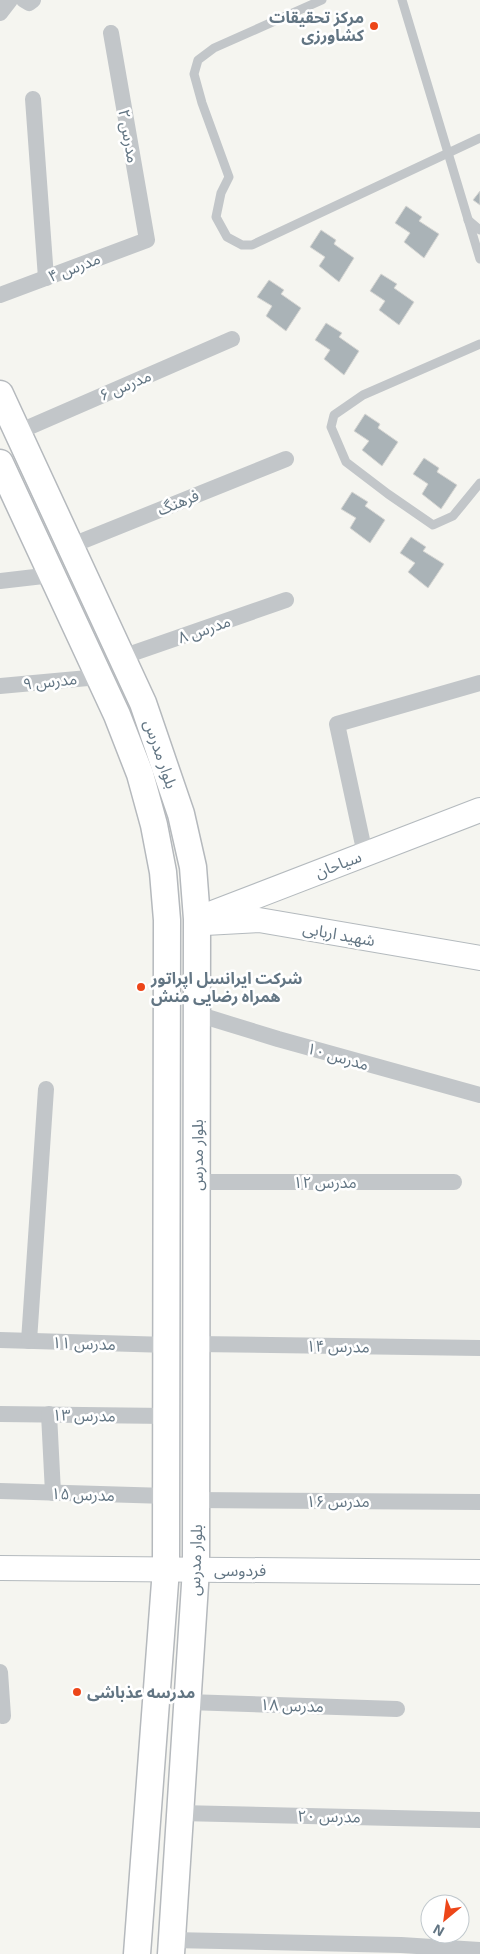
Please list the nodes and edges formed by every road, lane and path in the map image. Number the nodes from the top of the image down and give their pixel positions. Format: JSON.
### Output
{"nodes":[{"id":1,"x":10,"y":0,"type":"edge"},
{"id":2,"x":24,"y":0,"type":"edge"},
{"id":3,"x":33,"y":0,"type":"edge"},
{"id":4,"x":322,"y":0,"type":"edge"},
{"id":5,"x":402,"y":0,"type":"edge"},
{"id":6,"x":0,"y":13,"type":"edge"},
{"id":7,"x":112,"y":33,"type":"dead end"},
{"id":8,"x":33,"y":99,"type":"dead end"},
{"id":9,"x":480,"y":138,"type":"edge"},
{"id":10,"x":448,"y":154,"type":"junction"},
{"id":11,"x":468,"y":220,"type":"junction"},
{"id":12,"x":480,"y":230,"type":"edge"},
{"id":13,"x":148,"y":240,"type":"joint"},
{"id":14,"x":480,"y":259,"type":"edge"},
{"id":15,"x":46,"y":278,"type":"junction"},
{"id":16,"x":0,"y":296,"type":"edge"},
{"id":17,"x":232,"y":339,"type":"dead end"},
{"id":18,"x":480,"y":344,"type":"edge"},
{"id":19,"x":0,"y":394,"type":"edge"},
{"id":20,"x":18,"y":432,"type":"junction"},
{"id":21,"x":286,"y":459,"type":"dead end"},
{"id":22,"x":2,"y":471,"type":"edge"},
{"id":23,"x":480,"y":483,"type":"edge"},
{"id":24,"x":70,"y":546,"type":"junction"},
{"id":25,"x":52,"y":574,"type":"junction"},
{"id":26,"x":0,"y":581,"type":"edge"},
{"id":27,"x":286,"y":600,"type":"dead end"},
{"id":28,"x":122,"y":657,"type":"junction"},
{"id":29,"x":99,"y":676,"type":"junction"},
{"id":30,"x":480,"y":683,"type":"edge"},
{"id":31,"x":0,"y":686,"type":"edge"},
{"id":32,"x":480,"y":810,"type":"edge"},
{"id":33,"x":365,"y":854,"type":"junction"},
{"id":34,"x":242,"y":912,"type":"junction"},
{"id":35,"x":197,"y":921,"type":"junction"},
{"id":36,"x":480,"y":958,"type":"edge"},
{"id":37,"x":197,"y":1014,"type":"junction"},
{"id":38,"x":46,"y":1089,"type":"dead end"},
{"id":39,"x":480,"y":1095,"type":"edge"},
{"id":40,"x":197,"y":1182,"type":"junction"},
{"id":41,"x":454,"y":1182,"type":"dead end"},
{"id":42,"x":0,"y":1340,"type":"edge"},
{"id":43,"x":29,"y":1341,"type":"junction"},
{"id":44,"x":196,"y":1344,"type":"junction"},
{"id":45,"x":168,"y":1345,"type":"junction"},
{"id":46,"x":480,"y":1348,"type":"edge"},
{"id":47,"x":0,"y":1414,"type":"edge"},
{"id":48,"x":49,"y":1414,"type":"junction"},
{"id":49,"x":167,"y":1416,"type":"junction"},
{"id":50,"x":0,"y":1492,"type":"edge"},
{"id":51,"x":52,"y":1493,"type":"junction"},
{"id":52,"x":167,"y":1496,"type":"junction"},
{"id":53,"x":196,"y":1500,"type":"junction"},
{"id":54,"x":480,"y":1502,"type":"edge"},
{"id":55,"x":0,"y":1568,"type":"edge"},
{"id":56,"x":166,"y":1569,"type":"junction"},
{"id":57,"x":196,"y":1569,"type":"junction"},
{"id":58,"x":480,"y":1572,"type":"edge"},
{"id":59,"x":0,"y":1672,"type":"edge"},
{"id":60,"x":187,"y":1702,"type":"junction"},
{"id":61,"x":396,"y":1708,"type":"dead end"},
{"id":62,"x":3,"y":1716,"type":"dead end"},
{"id":63,"x":179,"y":1813,"type":"junction"},
{"id":64,"x":480,"y":1820,"type":"edge"},
{"id":65,"x":171,"y":1947,"type":"edge"},
{"id":66,"x":383,"y":1949,"type":"edge"},
{"id":67,"x":480,"y":1950,"type":"edge"},
{"id":68,"x":134,"y":1954,"type":"edge"}],
"edges":[{"from":1,"to":6,"type":"street"},
{"from":2,"to":3,"type":"street"},
{"from":4,"to":10,"type":"lane"},
{"from":5,"to":10,"type":"lane"},
{"from":7,"to":13,"type":"street","name":"مدرس ۲"},
{"from":8,"to":15,"type":"street"},
{"from":9,"to":10,"type":"lane"},
{"from":10,"to":11,"type":"lane"},
{"from":11,"to":12,"type":"lane"},
{"from":11,"to":14,"type":"lane"},
{"from":13,"to":15,"type":"street","name":"مدرس ۴"},
{"from":15,"to":16,"type":"street","name":"مدرس ۴"},
{"from":17,"to":20,"type":"street","name":"مدرس ۶"},
{"from":18,"to":23,"type":"lane"},
{"from":19,"to":20,"type":"main road","name":"بلوار مدرس"},
{"from":20,"to":24,"type":"main road","name":"بلوار مدرس"},
{"from":21,"to":24,"type":"street","name":"فرهنگ"},
{"from":22,"to":25,"type":"main road","name":"بلوار مدرس"},
{"from":24,"to":28,"type":"main road","name":"بلوار مدرس"},
{"from":25,"to":26,"type":"street"},
{"from":25,"to":29,"type":"main road","name":"بلوار مدرس"},
{"from":27,"to":28,"type":"street","name":"مدرس ۸"},
{"from":28,"to":35,"type":"main road","name":"بلوار مدرس"},
{"from":29,"to":31,"type":"street","name":"مدرس ۹"},
{"from":29,"to":45,"type":"main road","name":"بلوار مدرس"},
{"from":30,"to":33,"type":"street"},
{"from":32,"to":33,"type":"street","name":"سیاحان"},
{"from":33,"to":34,"type":"street","name":"سیاحان"},
{"from":34,"to":35,"type":"street","name":"شهید اربابی"},
{"from":34,"to":36,"type":"street","name":"شهید اربابی"},
{"from":35,"to":37,"type":"main road","name":"بلوار مدرس"},
{"from":37,"to":39,"type":"street","name":"مدرس ۱۰"},
{"from":37,"to":40,"type":"main road","name":"بلوار مدرس"},
{"from":38,"to":43,"type":"street"},
{"from":40,"to":41,"type":"street","name":"مدرس ۱۲"},
{"from":40,"to":44,"type":"main road","name":"بلوار مدرس"},
{"from":42,"to":43,"type":"street","name":"مدرس ۱۱"},
{"from":43,"to":45,"type":"street","name":"مدرس ۱۱"},
{"from":44,"to":46,"type":"street","name":"مدرس ۱۴"},
{"from":44,"to":53,"type":"main road","name":"بلوار مدرس"},
{"from":45,"to":49,"type":"main road","name":"بلوار مدرس"},
{"from":47,"to":48,"type":"street","name":"مدرس ۱۳"},
{"from":48,"to":49,"type":"street","name":"مدرس ۱۳"},
{"from":48,"to":51,"type":"street"},
{"from":49,"to":52,"type":"main road","name":"بلوار مدرس"},
{"from":50,"to":51,"type":"street","name":"مدرس ۱۵"},
{"from":51,"to":52,"type":"street","name":"مدرس ۱۵"},
{"from":52,"to":56,"type":"main road","name":"بلوار مدرس"},
{"from":53,"to":54,"type":"street","name":"مدرس ۱۶"},
{"from":53,"to":57,"type":"main road","name":"بلوار مدرس"},
{"from":55,"to":56,"type":"street","name":"فردوسی"},
{"from":56,"to":57,"type":"street","name":"فردوسی"},
{"from":56,"to":68,"type":"main road","name":"بلوار مدرس"},
{"from":57,"to":58,"type":"street","name":"فردوسی"},
{"from":57,"to":60,"type":"main road","name":"بلوار مدرس"},
{"from":59,"to":62,"type":"street"},
{"from":60,"to":61,"type":"street","name":"مدرس ۱۸"},
{"from":60,"to":63,"type":"main road","name":"بلوار مدرس"},
{"from":63,"to":64,"type":"street","name":"مدرس ۲۰"},
{"from":63,"to":65,"type":"main road","name":"بلوار مدرس"},
{"from":65,"to":66,"type":"street"},
{"from":66,"to":67,"type":"street"}]}
